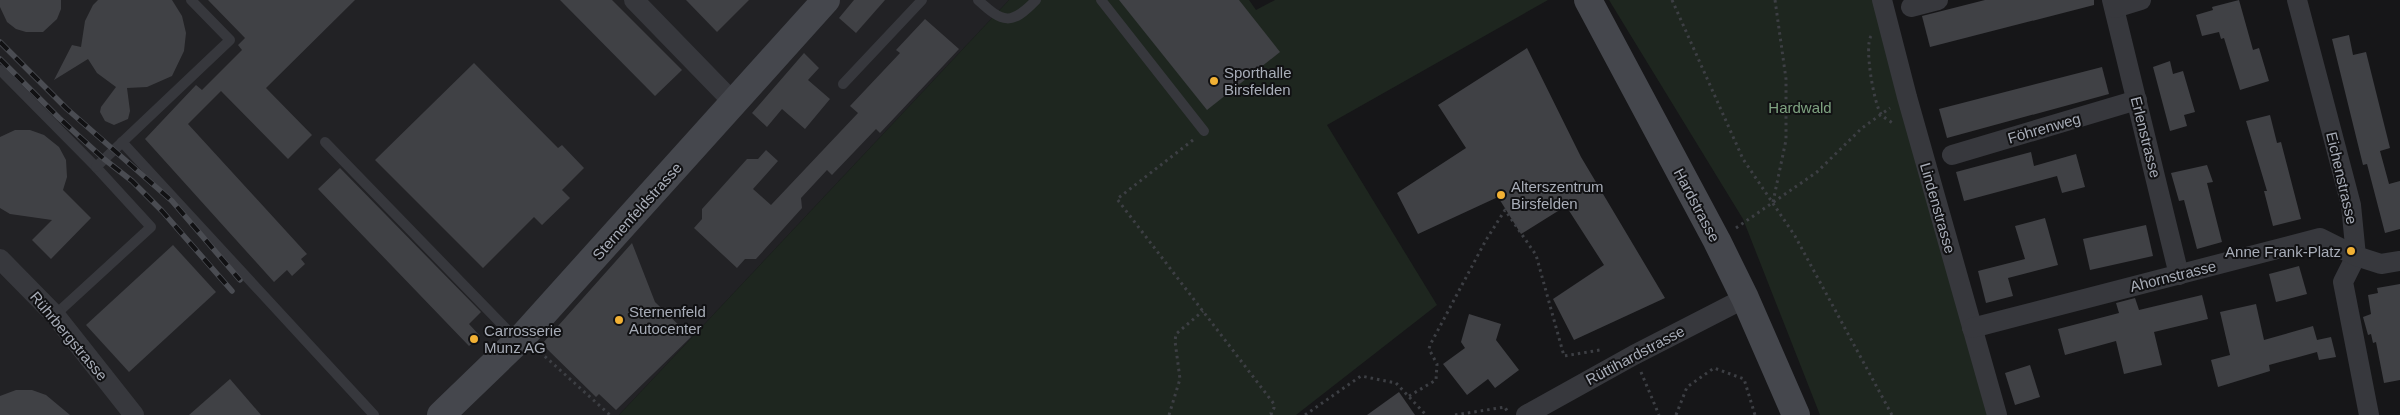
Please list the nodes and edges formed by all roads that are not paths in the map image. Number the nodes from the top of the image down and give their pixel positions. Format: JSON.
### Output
{"nodes":[{"id":1,"x":190,"y":0,"type":"edge"},
{"id":2,"x":634,"y":0,"type":"edge"},
{"id":3,"x":826,"y":0,"type":"edge"},
{"id":4,"x":922,"y":0,"type":"edge"},
{"id":5,"x":978,"y":0,"type":"edge"},
{"id":6,"x":1036,"y":0,"type":"edge"},
{"id":7,"x":1101,"y":0,"type":"edge"},
{"id":8,"x":1588,"y":0,"type":"edge"},
{"id":9,"x":1882,"y":0,"type":"edge"},
{"id":10,"x":1938,"y":0,"type":"edge"},
{"id":11,"x":2141,"y":0,"type":"edge"},
{"id":12,"x":2297,"y":0,"type":"edge"},
{"id":13,"x":2113,"y":4,"type":"edge"},
{"id":14,"x":1911,"y":7,"type":"dead end"},
{"id":15,"x":0,"y":70,"type":"edge"},
{"id":16,"x":843,"y":84,"type":"dead end"},
{"id":17,"x":2137,"y":100,"type":"junction"},
{"id":18,"x":734,"y":103,"type":"junction"},
{"id":19,"x":1204,"y":131,"type":"road end"},
{"id":20,"x":122,"y":142,"type":"junction"},
{"id":21,"x":325,"y":142,"type":"dead end"},
{"id":22,"x":1952,"y":155,"type":"dead end"},
{"id":23,"x":96,"y":167,"type":"junction"},
{"id":24,"x":2356,"y":256,"type":"junction"},
{"id":25,"x":0,"y":259,"type":"edge"},
{"id":26,"x":2400,"y":261,"type":"edge"},
{"id":27,"x":2179,"y":274,"type":"junction"},
{"id":28,"x":1745,"y":298,"type":"junction"},
{"id":29,"x":55,"y":315,"type":"junction"},
{"id":30,"x":1972,"y":328,"type":"junction"},
{"id":31,"x":521,"y":338,"type":"junction"},
{"id":32,"x":134,"y":415,"type":"edge"},
{"id":33,"x":374,"y":415,"type":"edge"},
{"id":34,"x":441,"y":415,"type":"edge"},
{"id":35,"x":1526,"y":415,"type":"edge"},
{"id":36,"x":1796,"y":415,"type":"edge"},
{"id":37,"x":1997,"y":415,"type":"edge"},
{"id":38,"x":2369,"y":415,"type":"edge"}],
"edges":[{"from":1,"to":20,"type":"lane"},
{"from":2,"to":18,"type":"street"},
{"from":3,"to":18,"type":"street","name":"Sternenfeldstrasse"},
{"from":4,"to":16,"type":"lane"},
{"from":5,"to":6,"type":"lane"},
{"from":7,"to":19,"type":"lane"},
{"from":8,"to":28,"type":"street","name":"Hardstrasse"},
{"from":9,"to":30,"type":"street","name":"Lindenstrasse"},
{"from":10,"to":14,"type":"street"},
{"from":11,"to":13,"type":"street"},
{"from":12,"to":24,"type":"street","name":"Eichenstrasse"},
{"from":13,"to":17,"type":"street","name":"Erlenstrasse"},
{"from":15,"to":23,"type":"lane"},
{"from":17,"to":22,"type":"street","name":"Föhrenweg"},
{"from":17,"to":27,"type":"street","name":"Erlenstrasse"},
{"from":18,"to":31,"type":"street","name":"Sternenfeldstrasse"},
{"from":20,"to":23,"type":"lane"},
{"from":20,"to":33,"type":"lane"},
{"from":21,"to":31,"type":"lane"},
{"from":23,"to":29,"type":"lane"},
{"from":24,"to":26,"type":"street","name":"Ahornstrasse"},
{"from":24,"to":27,"type":"street","name":"Ahornstrasse"},
{"from":24,"to":38,"type":"street"},
{"from":25,"to":29,"type":"street","name":"Rührbergstrasse"},
{"from":27,"to":30,"type":"street","name":"Ahornstrasse"},
{"from":28,"to":35,"type":"street","name":"Rüttihardstrasse"},
{"from":28,"to":36,"type":"street","name":"Hardstrasse"},
{"from":29,"to":32,"type":"street","name":"Rührbergstrasse"},
{"from":30,"to":37,"type":"street","name":"Lindenstrasse"},
{"from":31,"to":34,"type":"street","name":"Sternenfeldstrasse"}]}
